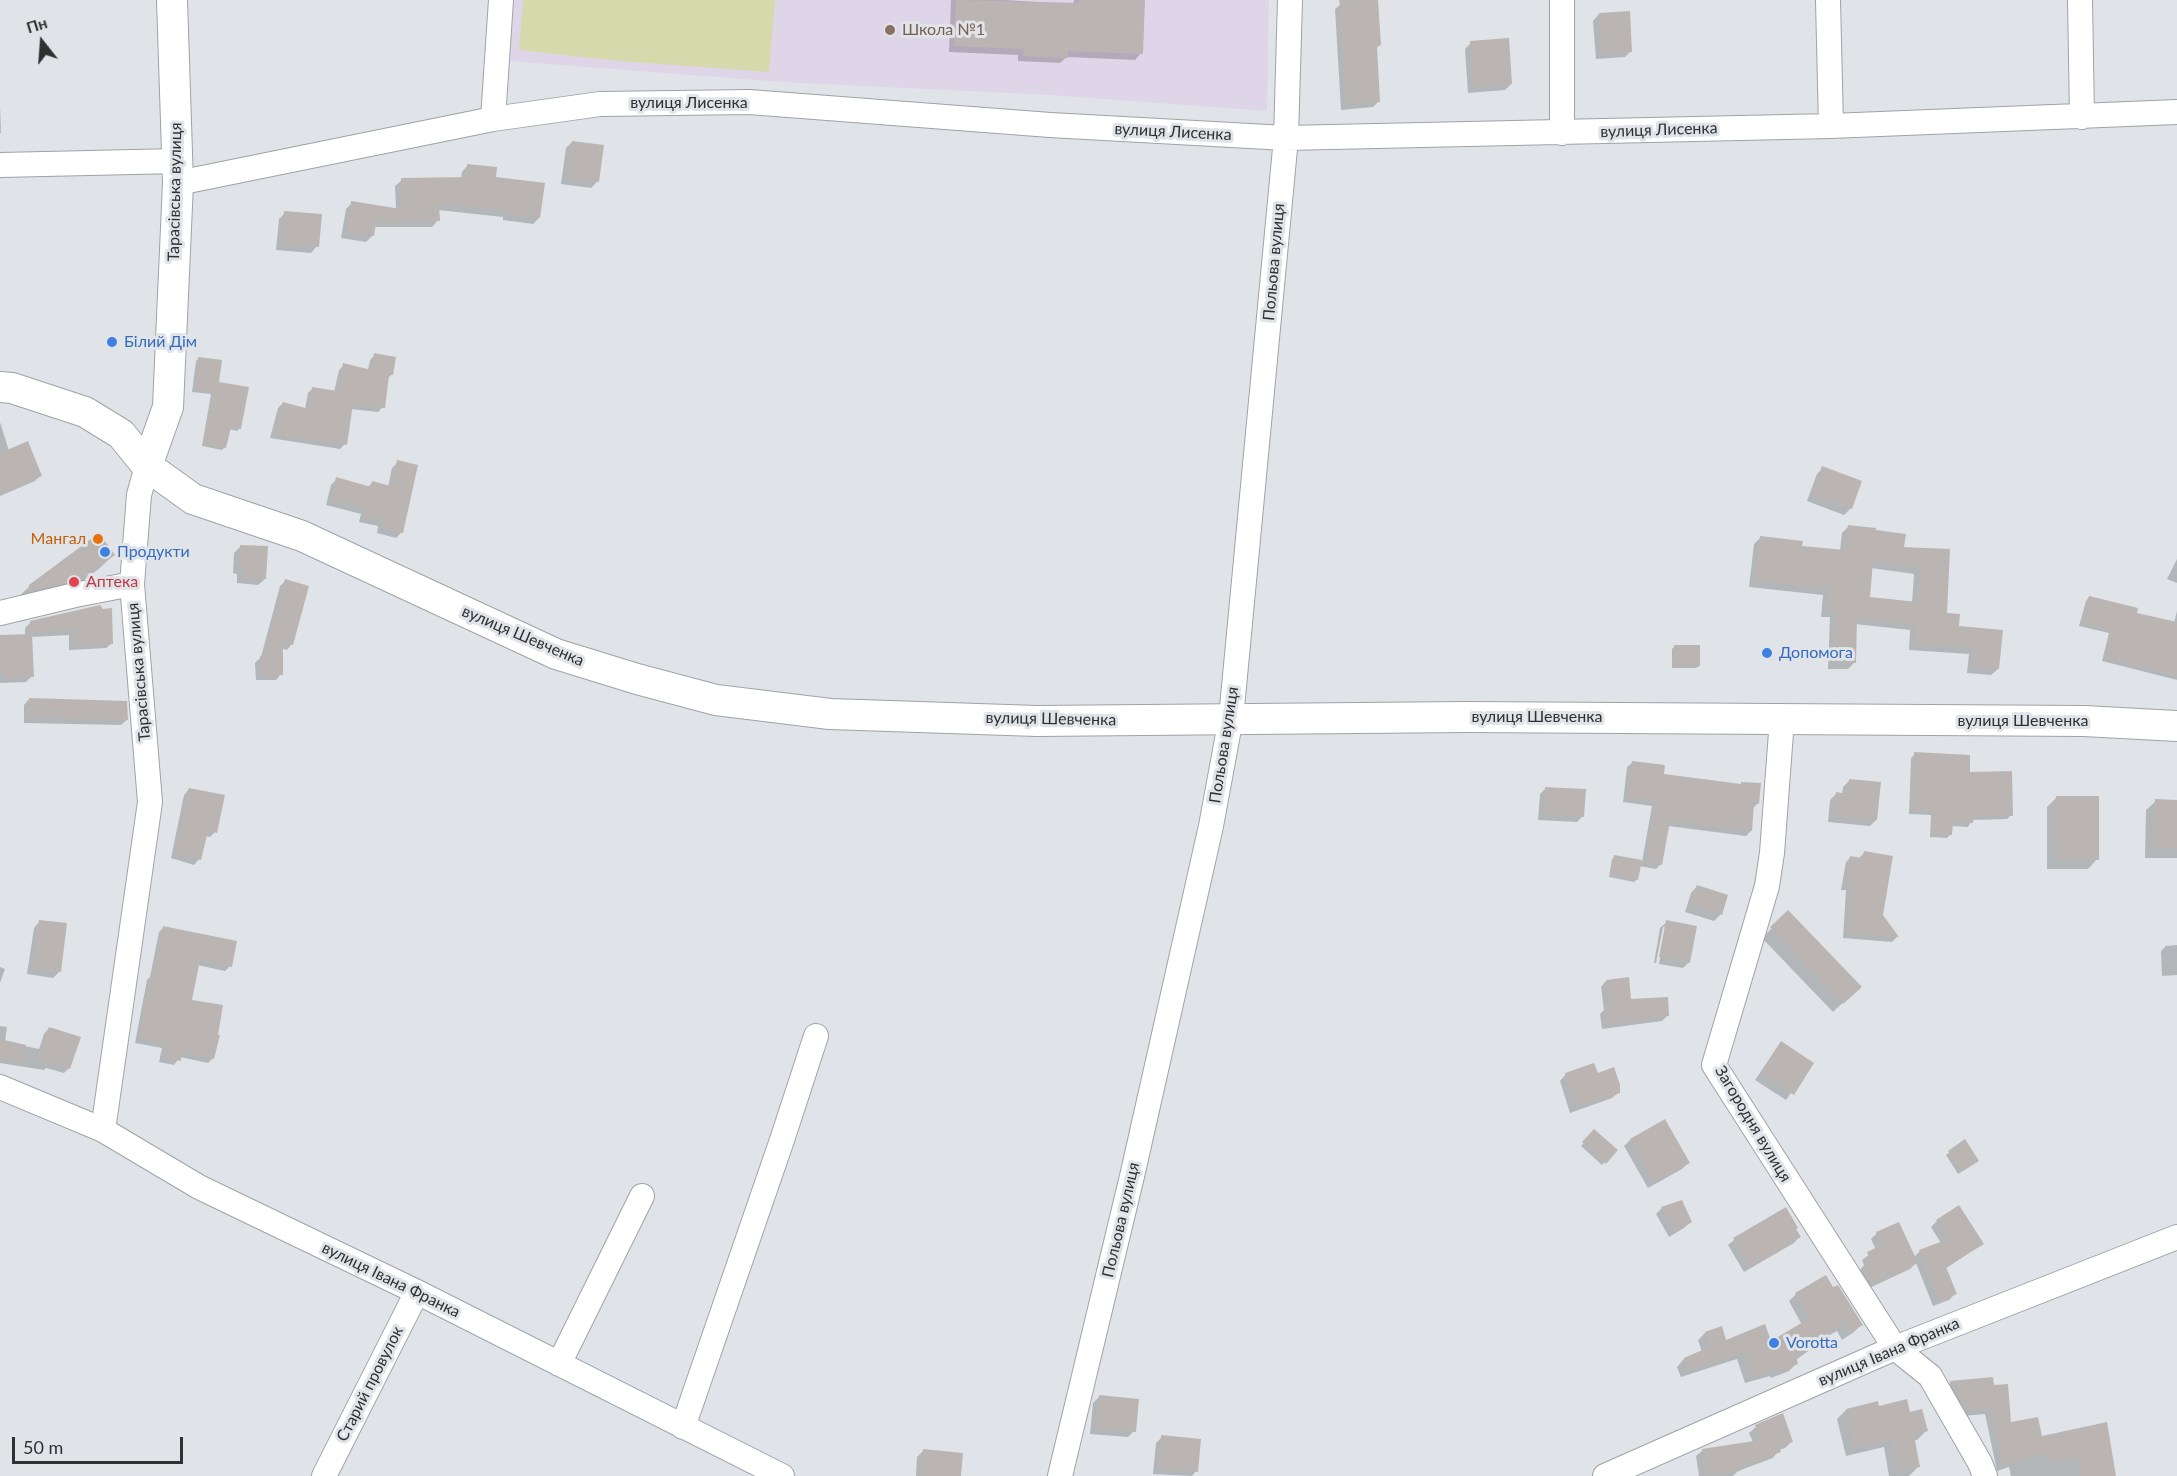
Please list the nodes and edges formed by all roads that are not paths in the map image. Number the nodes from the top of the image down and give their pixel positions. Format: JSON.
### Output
{"nodes":[{"id":1,"x":172,"y":0,"type":"edge"},
{"id":2,"x":501,"y":0,"type":"edge"},
{"id":3,"x":1290,"y":0,"type":"edge"},
{"id":4,"x":1562,"y":0,"type":"edge"},
{"id":5,"x":1828,"y":0,"type":"edge"},
{"id":6,"x":2080,"y":0,"type":"edge"},
{"id":7,"x":2177,"y":112,"type":"edge"},
{"id":8,"x":2082,"y":117,"type":"junction"},
{"id":9,"x":493,"y":119,"type":"junction"},
{"id":10,"x":1831,"y":126,"type":"junction"},
{"id":11,"x":1562,"y":133,"type":"junction"},
{"id":12,"x":1286,"y":138,"type":"junction"},
{"id":13,"x":0,"y":165,"type":"edge"},
{"id":14,"x":178,"y":172,"type":"junction"},
{"id":15,"x":0,"y":387,"type":"edge"},
{"id":16,"x":147,"y":466,"type":"junction"},
{"id":17,"x":132,"y":584,"type":"junction"},
{"id":18,"x":0,"y":612,"type":"edge"},
{"id":19,"x":1231,"y":718,"type":"junction"},
{"id":20,"x":1782,"y":719,"type":"junction"},
{"id":21,"x":2177,"y":726,"type":"edge"},
{"id":22,"x":816,"y":1036,"type":"dead end"},
{"id":23,"x":0,"y":1087,"type":"edge"},
{"id":24,"x":103,"y":1130,"type":"junction"},
{"id":25,"x":642,"y":1196,"type":"dead end"},
{"id":26,"x":2177,"y":1237,"type":"edge"},
{"id":27,"x":417,"y":1292,"type":"junction"},
{"id":28,"x":1894,"y":1348,"type":"junction"},
{"id":29,"x":559,"y":1364,"type":"junction"},
{"id":30,"x":682,"y":1427,"type":"junction"},
{"id":31,"x":324,"y":1476,"type":"edge"},
{"id":32,"x":782,"y":1476,"type":"edge"},
{"id":33,"x":1060,"y":1476,"type":"edge"},
{"id":34,"x":1605,"y":1476,"type":"edge"},
{"id":35,"x":1985,"y":1476,"type":"edge"}],
"edges":[{"from":1,"to":14,"type":"street","name":"Тарасівська вулиця"},
{"from":2,"to":9,"type":"street"},
{"from":3,"to":12,"type":"street","name":"Польова вулиця"},
{"from":4,"to":11,"type":"street"},
{"from":5,"to":10,"type":"street"},
{"from":6,"to":8,"type":"street"},
{"from":7,"to":8,"type":"street","name":"вулиця Лисенка"},
{"from":8,"to":10,"type":"street","name":"вулиця Лисенка"},
{"from":9,"to":12,"type":"street","name":"вулиця Лисенка"},
{"from":9,"to":14,"type":"street","name":"вулиця Лисенка"},
{"from":10,"to":11,"type":"street","name":"вулиця Лисенка"},
{"from":11,"to":12,"type":"street","name":"вулиця Лисенка"},
{"from":12,"to":19,"type":"street","name":"Польова вулиця"},
{"from":13,"to":14,"type":"street","name":"вулиця Лисенка"},
{"from":14,"to":16,"type":"street","name":"Тарасівська вулиця"},
{"from":15,"to":16,"type":"street","name":"вулиця Шевченка"},
{"from":16,"to":17,"type":"street","name":"Тарасівська вулиця"},
{"from":16,"to":19,"type":"street","name":"вулиця Шевченка"},
{"from":17,"to":18,"type":"street"},
{"from":17,"to":24,"type":"street","name":"Тарасівська вулиця"},
{"from":19,"to":20,"type":"street","name":"вулиця Шевченка"},
{"from":19,"to":33,"type":"street","name":"Польова вулиця"},
{"from":20,"to":21,"type":"street","name":"вулиця Шевченка"},
{"from":20,"to":28,"type":"street","name":"Загородня вулиця"},
{"from":22,"to":30,"type":"street"},
{"from":23,"to":24,"type":"street","name":"вулиця Івана Франка"},
{"from":24,"to":27,"type":"street","name":"вулиця Івана Франка"},
{"from":25,"to":29,"type":"street"},
{"from":26,"to":28,"type":"street","name":"вулиця Івана Франка"},
{"from":27,"to":29,"type":"street","name":"вулиця Івана Франка"},
{"from":27,"to":31,"type":"street","name":"Старий провулок"},
{"from":28,"to":34,"type":"street","name":"вулиця Івана Франка"},
{"from":28,"to":35,"type":"street","name":"Загородня вулиця"},
{"from":29,"to":30,"type":"street","name":"вулиця Івана Франка"},
{"from":30,"to":32,"type":"street","name":"вулиця Івана Франка"}]}
